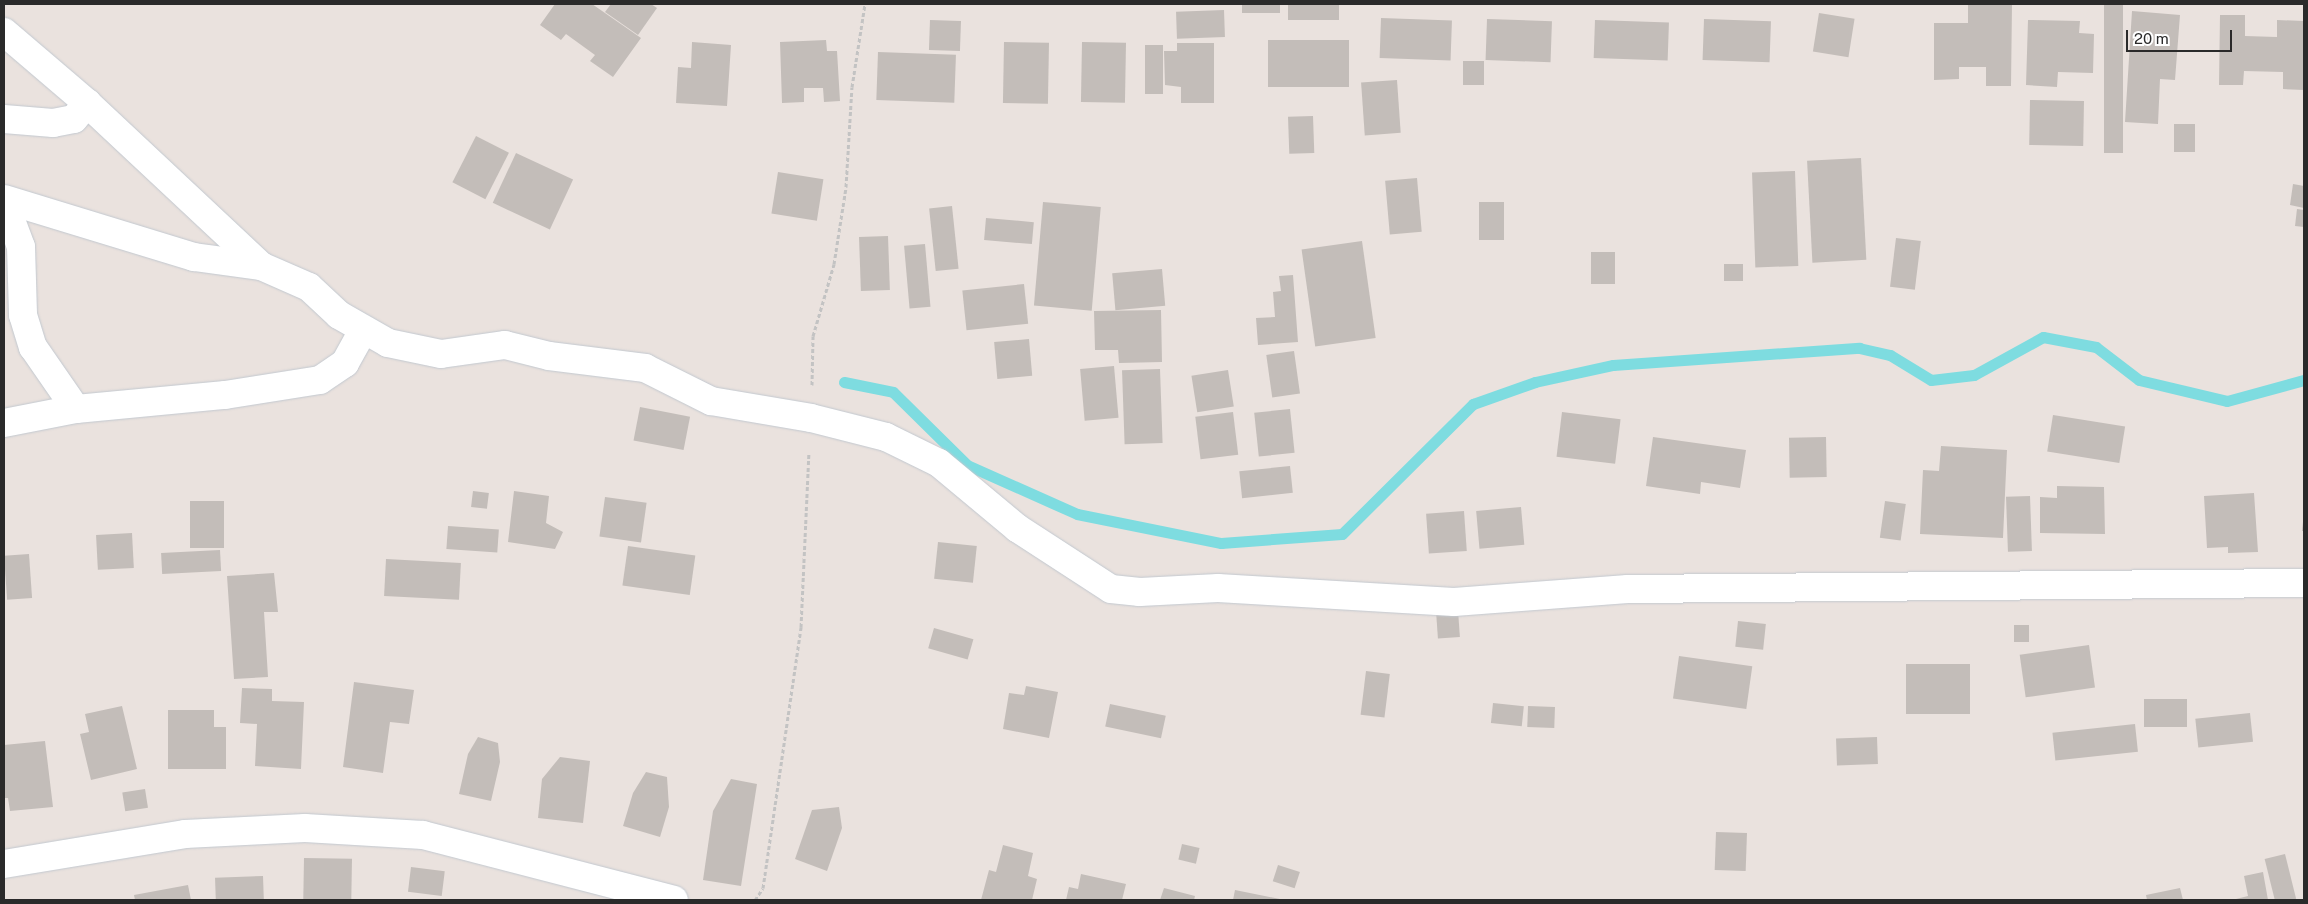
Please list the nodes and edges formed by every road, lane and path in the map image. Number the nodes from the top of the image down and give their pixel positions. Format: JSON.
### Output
{"nodes":[{"id":1,"x":865,"y":4,"type":"edge"},
{"id":2,"x":4,"y":32,"type":"edge"},
{"id":3,"x":87,"y":103,"type":"junction"},
{"id":4,"x":4,"y":118,"type":"edge"},
{"id":5,"x":4,"y":200,"type":"edge"},
{"id":6,"x":261,"y":266,"type":"junction"},
{"id":7,"x":363,"y":331,"type":"junction"},
{"id":8,"x":76,"y":409,"type":"junction"},
{"id":9,"x":811,"y":418,"type":"junction"},
{"id":10,"x":4,"y":424,"type":"edge"},
{"id":11,"x":2304,"y":583,"type":"edge"},
{"id":12,"x":4,"y":864,"type":"edge"},
{"id":13,"x":674,"y":900,"type":"edge"},
{"id":14,"x":755,"y":900,"type":"edge"}],
"edges":[{"from":1,"to":9,"type":"path"},
{"from":2,"to":3,"type":"street"},
{"from":3,"to":4,"type":"street"},
{"from":3,"to":6,"type":"street"},
{"from":5,"to":6,"type":"street"},
{"from":5,"to":8,"type":"street"},
{"from":6,"to":7,"type":"street"},
{"from":7,"to":8,"type":"street"},
{"from":7,"to":9,"type":"street"},
{"from":8,"to":10,"type":"street"},
{"from":9,"to":11,"type":"street"},
{"from":9,"to":14,"type":"path"},
{"from":12,"to":13,"type":"street"}]}
